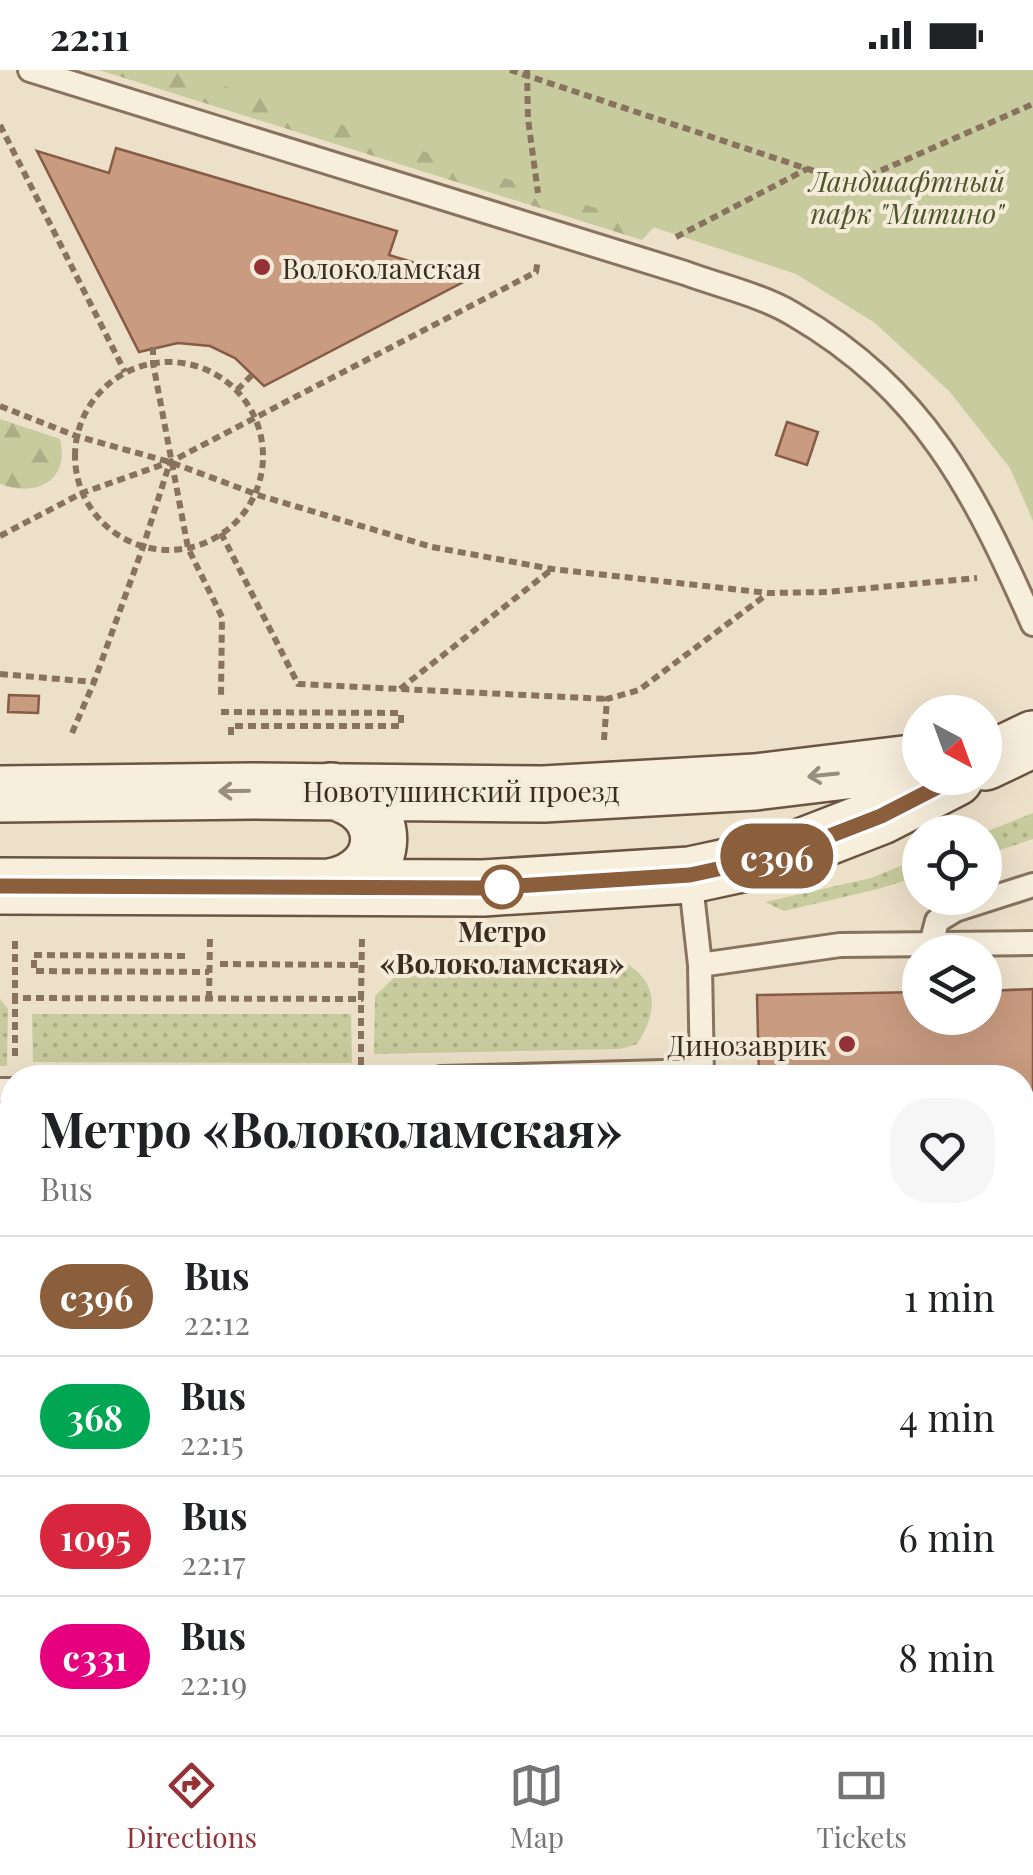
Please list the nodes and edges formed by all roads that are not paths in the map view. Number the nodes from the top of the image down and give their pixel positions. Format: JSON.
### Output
{"nodes":[{"id":1,"x":30,"y":70,"type":"edge"},
{"id":2,"x":1033,"y":624,"type":"edge"},
{"id":3,"x":902,"y":764,"type":"edge"},
{"id":4,"x":332,"y":792,"type":"junction"},
{"id":5,"x":0,"y":794,"type":"edge"},
{"id":6,"x":922,"y":795,"type":"edge"},
{"id":7,"x":690,"y":875,"type":"junction"},
{"id":8,"x":0,"y":886,"type":"edge"},
{"id":9,"x":330,"y":886,"type":"junction"},
{"id":10,"x":1033,"y":886,"type":"edge"},
{"id":11,"x":933,"y":935,"type":"edge"},
{"id":12,"x":1002,"y":943,"type":"edge"},
{"id":13,"x":1033,"y":943,"type":"edge"},
{"id":14,"x":902,"y":944,"type":"edge"},
{"id":15,"x":700,"y":965,"type":"junction"},
{"id":16,"x":701,"y":1065,"type":"edge"}],
"edges":[{"from":1,"to":2,"type":"lane"},
{"from":3,"to":4,"type":"main road","name":"Новотушинский проезд","one_way":true},
{"from":4,"to":5,"type":"main road","name":"Новотушинский проезд","one_way":true},
{"from":4,"to":9,"type":"main road"},
{"from":6,"to":7,"type":"main road"},
{"from":7,"to":9,"type":"main road"},
{"from":7,"to":15,"type":"lane"},
{"from":8,"to":9,"type":"main road"},
{"from":10,"to":11,"type":"lane"},
{"from":12,"to":13,"type":"lane"},
{"from":14,"to":15,"type":"lane"},
{"from":15,"to":16,"type":"lane"}]}
